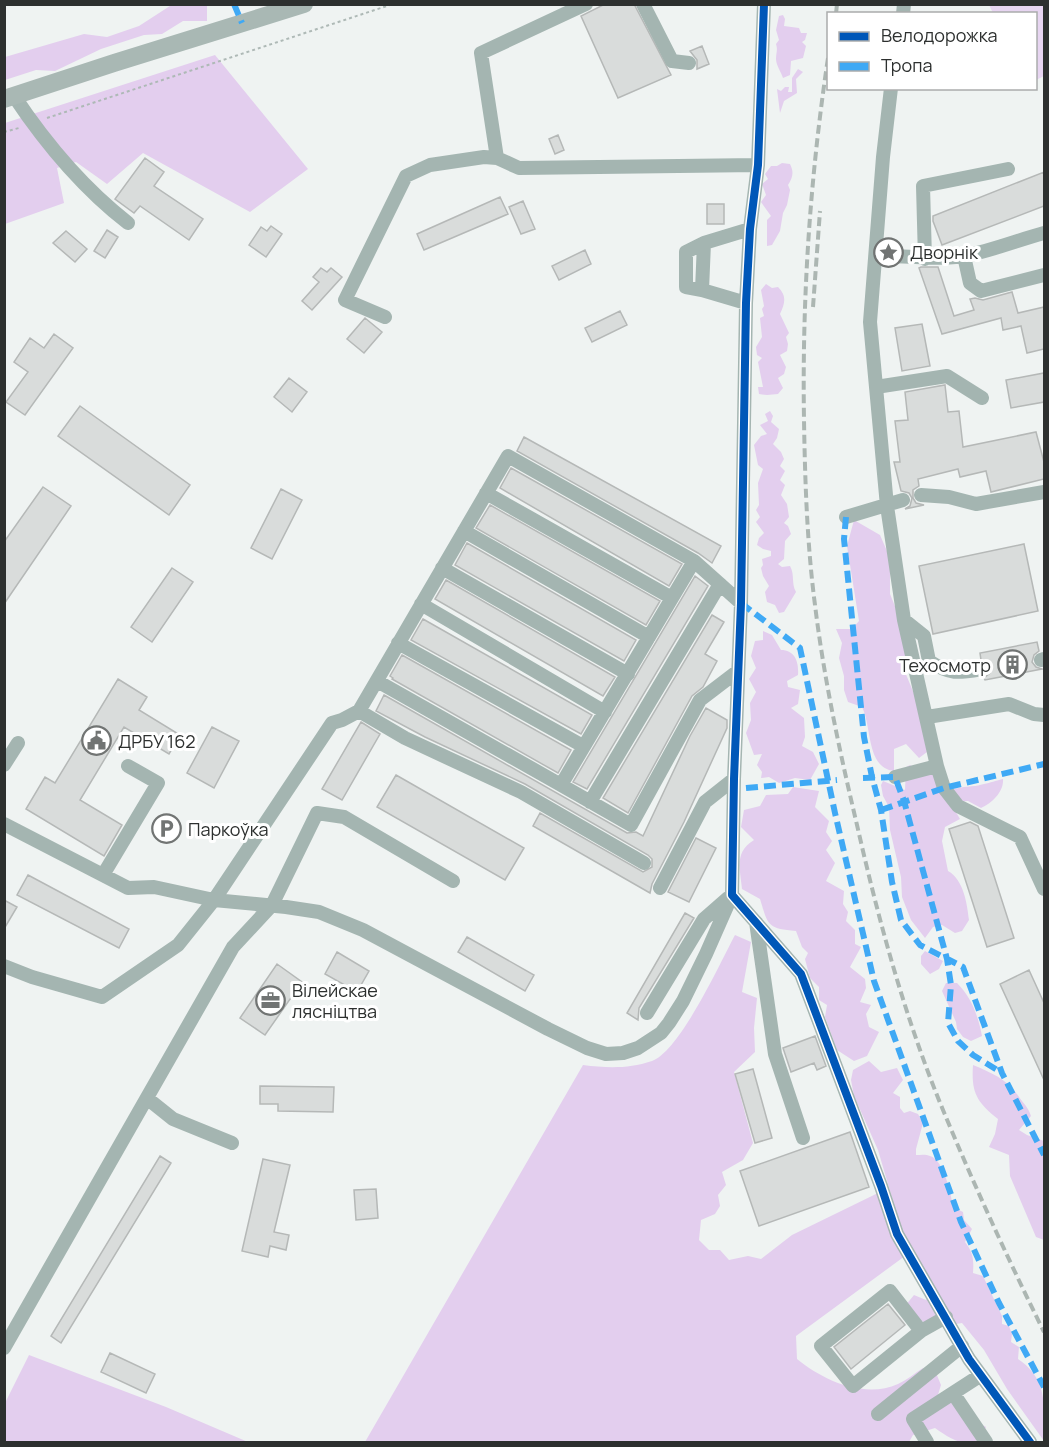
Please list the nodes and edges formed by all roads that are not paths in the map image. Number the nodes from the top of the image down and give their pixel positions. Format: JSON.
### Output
{"nodes":[{"id":1,"x":304,"y":4,"type":"edge"},
{"id":2,"x":586,"y":4,"type":"edge"},
{"id":3,"x":643,"y":4,"type":"edge"},
{"id":4,"x":764,"y":4,"type":"edge"},
{"id":5,"x":689,"y":63,"type":"dead end"},
{"id":6,"x":891,"y":90,"type":"edge"},
{"id":7,"x":9,"y":98,"type":"edge"},
{"id":8,"x":497,"y":158,"type":"junction"},
{"id":9,"x":758,"y":165,"type":"junction"},
{"id":10,"x":1008,"y":168,"type":"dead end"},
{"id":11,"x":128,"y":223,"type":"dead end"},
{"id":12,"x":750,"y":229,"type":"junction"},
{"id":13,"x":1044,"y":233,"type":"edge"},
{"id":14,"x":964,"y":256,"type":"junction"},
{"id":15,"x":876,"y":257,"type":"junction"},
{"id":16,"x":925,"y":259,"type":"junction"},
{"id":17,"x":1044,"y":275,"type":"edge"},
{"id":18,"x":747,"y":303,"type":"junction"},
{"id":19,"x":385,"y":317,"type":"dead end"},
{"id":20,"x":876,"y":387,"type":"junction"},
{"id":21,"x":982,"y":398,"type":"dead end"},
{"id":22,"x":1044,"y":492,"type":"edge"},
{"id":23,"x":486,"y":493,"type":"junction"},
{"id":24,"x":921,"y":495,"type":"dead end"},
{"id":25,"x":903,"y":500,"type":"dead end"},
{"id":26,"x":887,"y":506,"type":"junction"},
{"id":27,"x":846,"y":517,"type":"dead end"},
{"id":28,"x":464,"y":531,"type":"junction"},
{"id":29,"x":694,"y":561,"type":"junction"},
{"id":30,"x":442,"y":568,"type":"junction"},
{"id":31,"x":720,"y":584,"type":"junction"},
{"id":32,"x":672,"y":598,"type":"junction"},
{"id":33,"x":741,"y":603,"type":"junction"},
{"id":34,"x":421,"y":604,"type":"junction"},
{"id":35,"x":904,"y":620,"type":"junction"},
{"id":36,"x":649,"y":637,"type":"junction"},
{"id":37,"x":398,"y":643,"type":"junction"},
{"id":38,"x":982,"y":669,"type":"dead end"},
{"id":39,"x":738,"y":671,"type":"junction"},
{"id":40,"x":628,"y":674,"type":"junction"},
{"id":41,"x":377,"y":681,"type":"junction"},
{"id":42,"x":359,"y":711,"type":"junction"},
{"id":43,"x":605,"y":712,"type":"junction"},
{"id":44,"x":1044,"y":715,"type":"edge"},
{"id":45,"x":927,"y":717,"type":"junction"},
{"id":46,"x":18,"y":743,"type":"dead end"},
{"id":47,"x":583,"y":746,"type":"junction"},
{"id":48,"x":4,"y":765,"type":"edge"},
{"id":49,"x":128,"y":766,"type":"dead end"},
{"id":50,"x":937,"y":766,"type":"junction"},
{"id":51,"x":895,"y":777,"type":"dead end"},
{"id":52,"x":734,"y":779,"type":"junction"},
{"id":53,"x":561,"y":785,"type":"junction"},
{"id":54,"x":590,"y":802,"type":"junction"},
{"id":55,"x":4,"y":824,"type":"edge"},
{"id":56,"x":644,"y":863,"type":"dead end"},
{"id":57,"x":103,"y":875,"type":"junction"},
{"id":58,"x":453,"y":881,"type":"dead end"},
{"id":59,"x":660,"y":888,"type":"dead end"},
{"id":60,"x":1044,"y":889,"type":"edge"},
{"id":61,"x":732,"y":895,"type":"junction"},
{"id":62,"x":214,"y":900,"type":"junction"},
{"id":63,"x":272,"y":905,"type":"junction"},
{"id":64,"x":756,"y":922,"type":"junction"},
{"id":65,"x":4,"y":966,"type":"edge"},
{"id":66,"x":647,"y":1013,"type":"dead end"},
{"id":67,"x":148,"y":1099,"type":"junction"},
{"id":68,"x":803,"y":1138,"type":"dead end"},
{"id":69,"x":232,"y":1143,"type":"dead end"},
{"id":70,"x":946,"y":1317,"type":"junction"},
{"id":71,"x":921,"y":1331,"type":"junction"},
{"id":72,"x":962,"y":1346,"type":"junction"},
{"id":73,"x":4,"y":1348,"type":"edge"},
{"id":74,"x":981,"y":1375,"type":"junction"},
{"id":75,"x":953,"y":1393,"type":"junction"},
{"id":76,"x":878,"y":1414,"type":"dead end"},
{"id":77,"x":912,"y":1419,"type":"junction"},
{"id":78,"x":917,"y":1443,"type":"edge"},
{"id":79,"x":927,"y":1443,"type":"edge"},
{"id":80,"x":986,"y":1443,"type":"edge"},
{"id":81,"x":1030,"y":1443,"type":"edge"}],
"edges":[{"from":1,"to":7,"type":"main road"},
{"from":2,"to":8,"type":"street"},
{"from":3,"to":5,"type":"street"},
{"from":4,"to":9,"type":"street"},
{"from":6,"to":15,"type":"street"},
{"from":7,"to":11,"type":"street"},
{"from":8,"to":9,"type":"street"},
{"from":8,"to":19,"type":"street"},
{"from":9,"to":12,"type":"street"},
{"from":10,"to":16,"type":"street"},
{"from":12,"to":18,"type":"street"},
{"from":12,"to":18,"type":"street"},
{"from":13,"to":14,"type":"street"},
{"from":14,"to":16,"type":"street"},
{"from":14,"to":17,"type":"street"},
{"from":15,"to":16,"type":"street"},
{"from":15,"to":20,"type":"street"},
{"from":18,"to":33,"type":"street"},
{"from":20,"to":21,"type":"street"},
{"from":20,"to":26,"type":"street"},
{"from":22,"to":24,"type":"street"},
{"from":23,"to":28,"type":"street"},
{"from":23,"to":29,"type":"street"},
{"from":23,"to":32,"type":"street"},
{"from":25,"to":26,"type":"street"},
{"from":26,"to":27,"type":"street"},
{"from":26,"to":35,"type":"street"},
{"from":28,"to":30,"type":"street"},
{"from":28,"to":36,"type":"street"},
{"from":29,"to":31,"type":"street"},
{"from":29,"to":32,"type":"street"},
{"from":30,"to":34,"type":"street"},
{"from":30,"to":40,"type":"street"},
{"from":31,"to":33,"type":"street"},
{"from":31,"to":54,"type":"street"},
{"from":32,"to":36,"type":"street"},
{"from":33,"to":39,"type":"street"},
{"from":34,"to":37,"type":"street"},
{"from":34,"to":43,"type":"street"},
{"from":35,"to":38,"type":"street"},
{"from":35,"to":45,"type":"street"},
{"from":36,"to":40,"type":"street"},
{"from":37,"to":41,"type":"street"},
{"from":37,"to":47,"type":"street"},
{"from":39,"to":52,"type":"street"},
{"from":39,"to":54,"type":"street"},
{"from":40,"to":43,"type":"street"},
{"from":41,"to":42,"type":"street"},
{"from":41,"to":53,"type":"street"},
{"from":42,"to":56,"type":"street"},
{"from":42,"to":62,"type":"street"},
{"from":43,"to":47,"type":"street"},
{"from":44,"to":45,"type":"street"},
{"from":45,"to":50,"type":"street"},
{"from":46,"to":48,"type":"street"},
{"from":47,"to":53,"type":"street"},
{"from":49,"to":57,"type":"street"},
{"from":50,"to":51,"type":"street"},
{"from":50,"to":60,"type":"street"},
{"from":52,"to":59,"type":"street"},
{"from":52,"to":61,"type":"street"},
{"from":53,"to":54,"type":"street"},
{"from":55,"to":57,"type":"street"},
{"from":57,"to":62,"type":"street"},
{"from":58,"to":63,"type":"street"},
{"from":61,"to":63,"type":"street"},
{"from":61,"to":64,"type":"street"},
{"from":61,"to":66,"type":"street"},
{"from":62,"to":63,"type":"street"},
{"from":62,"to":65,"type":"street"},
{"from":63,"to":67,"type":"street"},
{"from":64,"to":68,"type":"street"},
{"from":64,"to":70,"type":"street"},
{"from":67,"to":69,"type":"street"},
{"from":67,"to":73,"type":"street"},
{"from":70,"to":71,"type":"street"},
{"from":70,"to":72,"type":"street"},
{"from":71,"to":71,"type":"street"},
{"from":72,"to":74,"type":"street"},
{"from":72,"to":76,"type":"street"},
{"from":74,"to":75,"type":"street"},
{"from":74,"to":81,"type":"street"},
{"from":75,"to":77,"type":"street"},
{"from":75,"to":80,"type":"street"},
{"from":77,"to":78,"type":"street"},
{"from":77,"to":79,"type":"street"}]}
